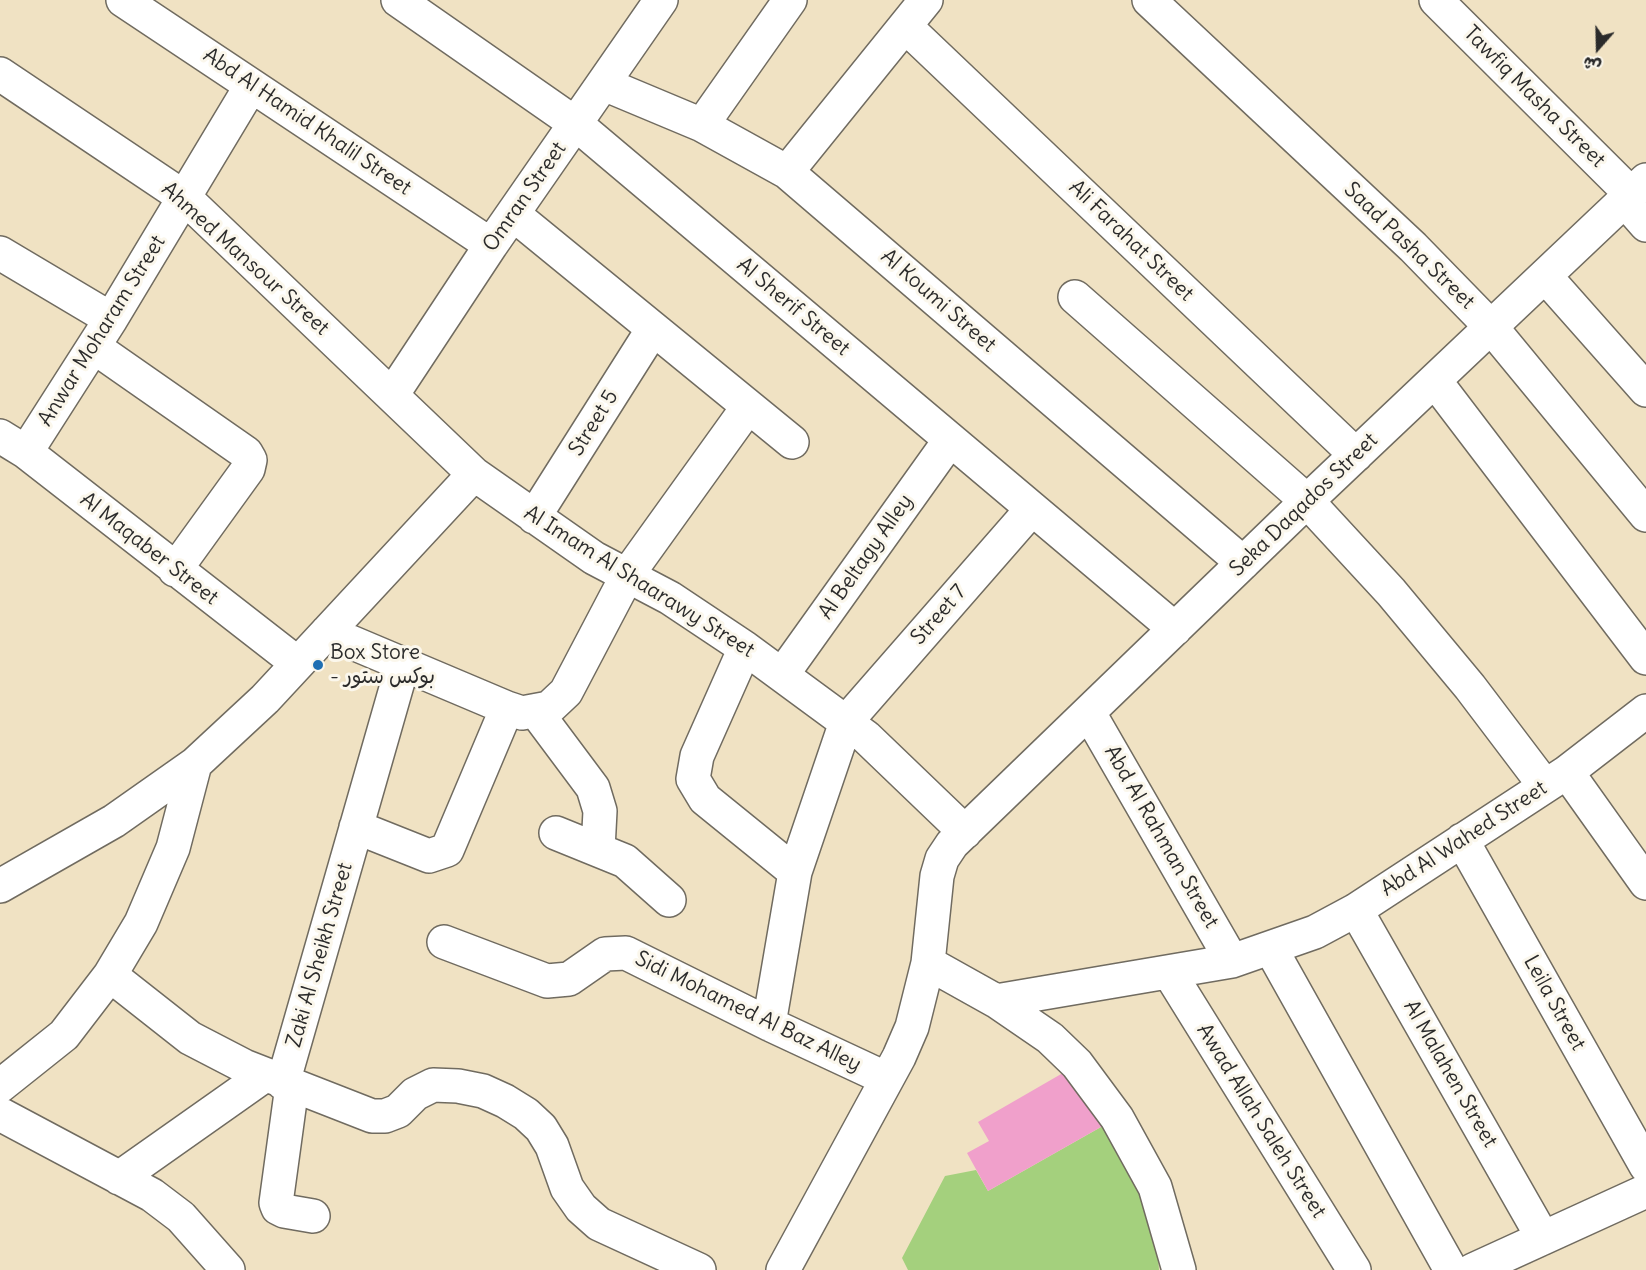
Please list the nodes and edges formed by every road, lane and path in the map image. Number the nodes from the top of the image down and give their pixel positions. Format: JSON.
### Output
{"nodes":[{"id":1,"x":123,"y":0,"type":"edge"},
{"id":2,"x":398,"y":0,"type":"edge"},
{"id":3,"x":790,"y":0,"type":"edge"},
{"id":4,"x":926,"y":0,"type":"edge"},
{"id":5,"x":1149,"y":0,"type":"edge"},
{"id":6,"x":1436,"y":0,"type":"edge"},
{"id":7,"x":658,"y":1,"type":"edge"},
{"id":8,"x":905,"y":26,"type":"junction"},
{"id":9,"x":0,"y":74,"type":"edge"},
{"id":10,"x":604,"y":84,"type":"junction"},
{"id":11,"x":251,"y":86,"type":"junction"},
{"id":12,"x":576,"y":124,"type":"junction"},
{"id":13,"x":702,"y":125,"type":"junction"},
{"id":14,"x":787,"y":172,"type":"junction"},
{"id":15,"x":1634,"y":192,"type":"edge"},
{"id":16,"x":185,"y":198,"type":"junction"},
{"id":17,"x":513,"y":214,"type":"junction"},
{"id":18,"x":1646,"y":225,"type":"edge"},
{"id":19,"x":491,"y":245,"type":"junction"},
{"id":20,"x":0,"y":253,"type":"edge"},
{"id":21,"x":1545,"y":276,"type":"junction"},
{"id":22,"x":1075,"y":297,"type":"dead end"},
{"id":23,"x":111,"y":319,"type":"junction"},
{"id":24,"x":1491,"y":327,"type":"junction"},
{"id":25,"x":653,"y":329,"type":"junction"},
{"id":26,"x":94,"y":347,"type":"junction"},
{"id":27,"x":1435,"y":381,"type":"junction"},
{"id":28,"x":1646,"y":390,"type":"edge"},
{"id":29,"x":392,"y":395,"type":"junction"},
{"id":30,"x":748,"y":407,"type":"junction"},
{"id":31,"x":950,"y":440,"type":"junction"},
{"id":32,"x":792,"y":442,"type":"dead end"},
{"id":33,"x":13,"y":444,"type":"edge"},
{"id":34,"x":1356,"y":455,"type":"junction"},
{"id":35,"x":474,"y":474,"type":"junction"},
{"id":36,"x":1307,"y":501,"type":"junction"},
{"id":37,"x":1032,"y":509,"type":"junction"},
{"id":38,"x":1646,"y":515,"type":"edge"},
{"id":39,"x":534,"y":517,"type":"junction"},
{"id":40,"x":1243,"y":563,"type":"junction"},
{"id":41,"x":175,"y":570,"type":"junction"},
{"id":42,"x":628,"y":574,"type":"junction"},
{"id":43,"x":1175,"y":629,"type":"junction"},
{"id":44,"x":327,"y":632,"type":"junction"},
{"id":45,"x":746,"y":648,"type":"junction"},
{"id":46,"x":1646,"y":658,"type":"edge"},
{"id":47,"x":297,"y":663,"type":"junction"},
{"id":48,"x":403,"y":664,"type":"junction"},
{"id":49,"x":782,"y":675,"type":"junction"},
{"id":50,"x":522,"y":710,"type":"junction"},
{"id":51,"x":1646,"y":711,"type":"edge"},
{"id":52,"x":1089,"y":713,"type":"junction"},
{"id":53,"x":846,"y":722,"type":"junction"},
{"id":54,"x":195,"y":764,"type":"junction"},
{"id":55,"x":1556,"y":779,"type":"junction"},
{"id":56,"x":356,"y":828,"type":"junction"},
{"id":57,"x":965,"y":832,"type":"junction"},
{"id":58,"x":556,"y":833,"type":"dead end"},
{"id":59,"x":1462,"y":840,"type":"junction"},
{"id":60,"x":598,"y":849,"type":"junction"},
{"id":61,"x":795,"y":872,"type":"junction"},
{"id":62,"x":1646,"y":883,"type":"edge"},
{"id":63,"x":0,"y":886,"type":"edge"},
{"id":64,"x":669,"y":900,"type":"dead end"},
{"id":65,"x":1356,"y":910,"type":"junction"},
{"id":66,"x":444,"y":942,"type":"dead end"},
{"id":67,"x":1271,"y":950,"type":"junction"},
{"id":68,"x":1232,"y":961,"type":"junction"},
{"id":69,"x":928,"y":963,"type":"junction"},
{"id":70,"x":1169,"y":972,"type":"junction"},
{"id":71,"x":110,"y":975,"type":"junction"},
{"id":72,"x":996,"y":1000,"type":"junction"},
{"id":73,"x":769,"y":1024,"type":"junction"},
{"id":74,"x":887,"y":1079,"type":"junction"},
{"id":75,"x":280,"y":1081,"type":"junction"},
{"id":76,"x":0,"y":1086,"type":"edge"},
{"id":77,"x":0,"y":1114,"type":"edge"},
{"id":78,"x":1646,"y":1166,"type":"edge"},
{"id":79,"x":119,"y":1178,"type":"junction"},
{"id":80,"x":1646,"y":1191,"type":"edge"},
{"id":81,"x":313,"y":1216,"type":"dead end"},
{"id":82,"x":1544,"y":1238,"type":"junction"},
{"id":83,"x":214,"y":1263,"type":"edge"},
{"id":84,"x":699,"y":1270,"type":"edge"},
{"id":85,"x":783,"y":1270,"type":"edge"},
{"id":86,"x":1179,"y":1270,"type":"edge"},
{"id":87,"x":1354,"y":1270,"type":"edge"},
{"id":88,"x":1451,"y":1270,"type":"edge"},
{"id":89,"x":1473,"y":1270,"type":"edge"}],
"edges":[{"from":1,"to":11,"type":"street","name":"Abd Al Hamid Khalil Street"},
{"from":2,"to":12,"type":"street","name":"Al Sherif Street"},
{"from":3,"to":13,"type":"street"},
{"from":4,"to":8,"type":"street"},
{"from":5,"to":24,"type":"street","name":"Saad Pasha Street"},
{"from":6,"to":15,"type":"street","name":"Tawfiq Masha Street"},
{"from":7,"to":10,"type":"street","name":"Omran Street"},
{"from":8,"to":14,"type":"street"},
{"from":8,"to":34,"type":"street","name":"Ali Farahat Street"},
{"from":9,"to":16,"type":"street","name":"Ahmed Mansour Street"},
{"from":10,"to":12,"type":"street","name":"Omran Street"},
{"from":10,"to":13,"type":"street","name":"Al Koumi Street"},
{"from":11,"to":16,"type":"street","name":"Anwar Moharam Street"},
{"from":11,"to":19,"type":"street","name":"Abd Al Hamid Khalil Street"},
{"from":12,"to":17,"type":"street","name":"Omran Street"},
{"from":12,"to":31,"type":"street","name":"Al Sherif Street"},
{"from":13,"to":14,"type":"street","name":"Al Koumi Street"},
{"from":14,"to":40,"type":"street","name":"Al Koumi Street"},
{"from":15,"to":18,"type":"street","name":"Tawfiq Masha Street"},
{"from":15,"to":21,"type":"street","name":"Seka Daqados Street"},
{"from":16,"to":23,"type":"street","name":"Anwar Moharam Street"},
{"from":16,"to":29,"type":"street","name":"Ahmed Mansour Street"},
{"from":17,"to":19,"type":"street","name":"Omran Street"},
{"from":17,"to":25,"type":"street"},
{"from":19,"to":29,"type":"street","name":"Omran Street"},
{"from":20,"to":23,"type":"street"},
{"from":21,"to":24,"type":"street","name":"Seka Daqados Street"},
{"from":21,"to":28,"type":"street"},
{"from":22,"to":36,"type":"street"},
{"from":23,"to":26,"type":"street","name":"Anwar Moharam Street"},
{"from":24,"to":27,"type":"street","name":"Seka Daqados Street"},
{"from":24,"to":38,"type":"street","name":"Saad Pasha Street"},
{"from":25,"to":30,"type":"street"},
{"from":25,"to":39,"type":"street","name":"Street 5"},
{"from":26,"to":33,"type":"street","name":"Anwar Moharam Street"},
{"from":26,"to":41,"type":"street"},
{"from":27,"to":34,"type":"street","name":"Seka Daqados Street"},
{"from":27,"to":46,"type":"street"},
{"from":29,"to":35,"type":"street","name":"Al Imam Al Shaarawy Street"},
{"from":30,"to":32,"type":"street"},
{"from":30,"to":42,"type":"street"},
{"from":31,"to":37,"type":"street","name":"Al Sherif Street"},
{"from":31,"to":49,"type":"street","name":"Al Beltagy Alley"},
{"from":33,"to":41,"type":"street","name":"Al Maqaber Street"},
{"from":34,"to":36,"type":"street","name":"Seka Daqados Street"},
{"from":35,"to":39,"type":"street","name":"Al Imam Al Shaarawy Street"},
{"from":35,"to":44,"type":"street"},
{"from":36,"to":40,"type":"street","name":"Seka Daqados Street"},
{"from":36,"to":55,"type":"street"},
{"from":37,"to":43,"type":"street","name":"Al Sherif Street"},
{"from":37,"to":53,"type":"street","name":"Street 7"},
{"from":39,"to":42,"type":"street","name":"Al Imam Al Shaarawy Street"},
{"from":40,"to":43,"type":"street","name":"Seka Daqados Street"},
{"from":41,"to":47,"type":"street","name":"Al Maqaber Street"},
{"from":42,"to":45,"type":"street","name":"Al Imam Al Shaarawy Street"},
{"from":42,"to":50,"type":"street"},
{"from":43,"to":52,"type":"street","name":"Seka Daqados Street"},
{"from":44,"to":47,"type":"street"},
{"from":44,"to":48,"type":"street"},
{"from":45,"to":49,"type":"street","name":"Al Imam Al Shaarawy Street"},
{"from":45,"to":61,"type":"street"},
{"from":47,"to":54,"type":"street"},
{"from":48,"to":50,"type":"street"},
{"from":48,"to":56,"type":"street","name":"Zaki Al Sheikh Street"},
{"from":49,"to":53,"type":"street","name":"Al Imam Al Shaarawy Street"},
{"from":50,"to":56,"type":"street"},
{"from":50,"to":60,"type":"street"},
{"from":51,"to":55,"type":"street","name":"Abd Al Wahed Street"},
{"from":52,"to":57,"type":"street","name":"Seka Daqados Street"},
{"from":52,"to":68,"type":"street","name":"Abd Al Rahman Street"},
{"from":53,"to":57,"type":"street","name":"Al Imam Al Shaarawy Street"},
{"from":53,"to":61,"type":"street"},
{"from":54,"to":63,"type":"street"},
{"from":54,"to":71,"type":"street"},
{"from":55,"to":59,"type":"street","name":"Abd Al Wahed Street"},
{"from":55,"to":62,"type":"street"},
{"from":56,"to":75,"type":"street","name":"Zaki Al Sheikh Street"},
{"from":57,"to":69,"type":"street","name":"Seka Daqados Street"},
{"from":58,"to":60,"type":"street"},
{"from":59,"to":65,"type":"street","name":"Abd Al Wahed Street"},
{"from":59,"to":78,"type":"street","name":"Leila Street"},
{"from":60,"to":64,"type":"street"},
{"from":61,"to":73,"type":"street"},
{"from":65,"to":67,"type":"street","name":"Abd Al Wahed Street"},
{"from":65,"to":82,"type":"street","name":"Al Malahen Street"},
{"from":66,"to":73,"type":"street","name":"Sidi Mohamed Al Baz Alley"},
{"from":67,"to":68,"type":"street","name":"Abd Al Wahed Street"},
{"from":67,"to":88,"type":"street"},
{"from":68,"to":70,"type":"street","name":"Abd Al Wahed Street"},
{"from":69,"to":72,"type":"street"},
{"from":69,"to":74,"type":"street","name":"Seka Daqados Street"},
{"from":70,"to":72,"type":"street","name":"Abd Al Wahed Street"},
{"from":70,"to":87,"type":"street","name":"Awad Allah Saleh Street"},
{"from":71,"to":75,"type":"street"},
{"from":71,"to":76,"type":"street"},
{"from":72,"to":86,"type":"street"},
{"from":73,"to":74,"type":"street","name":"Sidi Mohamed Al Baz Alley"},
{"from":74,"to":85,"type":"street","name":"Seka Daqados Street"},
{"from":75,"to":79,"type":"street"},
{"from":75,"to":81,"type":"street","name":"Zaki Al Sheikh Street"},
{"from":75,"to":84,"type":"street"},
{"from":77,"to":79,"type":"street"},
{"from":79,"to":83,"type":"street"},
{"from":80,"to":82,"type":"street"},
{"from":82,"to":89,"type":"street"}]}
